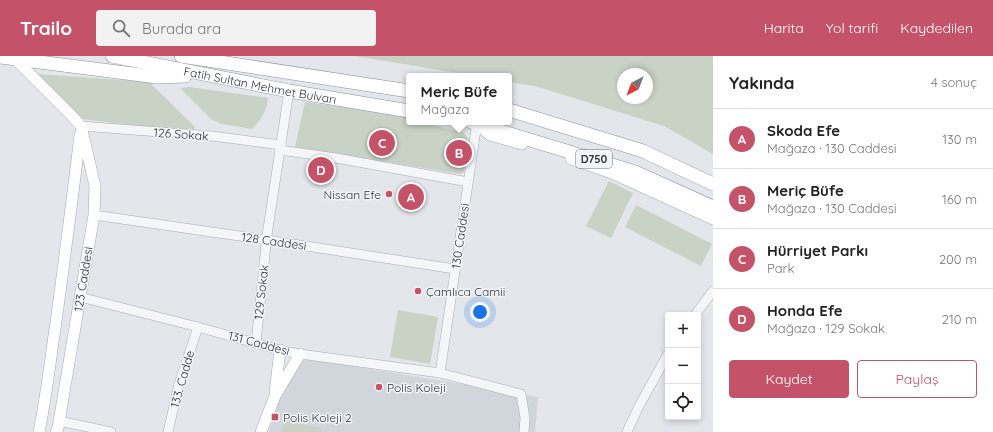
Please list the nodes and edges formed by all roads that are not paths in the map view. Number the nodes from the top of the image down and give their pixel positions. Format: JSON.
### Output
{"nodes":[{"id":1,"x":112,"y":56,"type":"edge"},
{"id":2,"x":182,"y":56,"type":"edge"},
{"id":3,"x":0,"y":57,"type":"edge"},
{"id":4,"x":15,"y":60,"type":"junction"},
{"id":5,"x":209,"y":76,"type":"junction"},
{"id":6,"x":290,"y":91,"type":"junction"},
{"id":7,"x":406,"y":91,"type":"edge"},
{"id":8,"x":406,"y":110,"type":"edge"},
{"id":9,"x":512,"y":111,"type":"edge"},
{"id":10,"x":474,"y":125,"type":"edge"},
{"id":11,"x":478,"y":125,"type":"edge"},
{"id":12,"x":484,"y":125,"type":"edge"},
{"id":13,"x":81,"y":126,"type":"junction"},
{"id":14,"x":280,"y":148,"type":"junction"},
{"id":15,"x":468,"y":182,"type":"junction"},
{"id":16,"x":713,"y":184,"type":"edge"},
{"id":17,"x":713,"y":207,"type":"edge"},
{"id":18,"x":94,"y":215,"type":"junction"},
{"id":19,"x":713,"y":219,"type":"edge"},
{"id":20,"x":267,"y":240,"type":"junction"},
{"id":21,"x":455,"y":269,"type":"junction"},
{"id":22,"x":713,"y":291,"type":"edge"},
{"id":23,"x":80,"y":297,"type":"junction"},
{"id":24,"x":697,"y":312,"type":"edge"},
{"id":25,"x":198,"y":327,"type":"junction"},
{"id":26,"x":256,"y":343,"type":"junction"},
{"id":27,"x":280,"y":350,"type":"junction"},
{"id":28,"x":300,"y":354,"type":"junction"},
{"id":29,"x":665,"y":359,"type":"edge"},
{"id":30,"x":440,"y":373,"type":"junction"},
{"id":31,"x":275,"y":396,"type":"junction"},
{"id":32,"x":60,"y":420,"type":"junction"},
{"id":33,"x":39,"y":432,"type":"edge"},
{"id":34,"x":56,"y":432,"type":"edge"},
{"id":35,"x":112,"y":432,"type":"edge"},
{"id":36,"x":168,"y":432,"type":"edge"},
{"id":37,"x":261,"y":432,"type":"edge"},
{"id":38,"x":524,"y":432,"type":"edge"},
{"id":39,"x":627,"y":432,"type":"edge"}],
"edges":[{"from":1,"to":5,"type":"highway","name":"Fatih Sultan Mehmet Bulvarı"},
{"from":2,"to":7,"type":"highway","name":"Fatih Sultan Mehmet Bulvarı"},
{"from":3,"to":4,"type":"highway"},
{"from":4,"to":5,"type":"highway"},
{"from":4,"to":13,"type":"main road","name":"123 Caddesi"},
{"from":5,"to":6,"type":"highway","name":"Fatih Sultan Mehmet Bulvarı"},
{"from":6,"to":8,"type":"highway","name":"Fatih Sultan Mehmet Bulvarı"},
{"from":6,"to":14,"type":"street","name":"129 Sokak"},
{"from":9,"to":16,"type":"highway","number":"D750"},
{"from":10,"to":15,"type":"street","name":"130 Caddesi"},
{"from":11,"to":19,"type":"main road"},
{"from":12,"to":17,"type":"highway","number":"D750"},
{"from":13,"to":14,"type":"street","name":"126 Sokak"},
{"from":13,"to":18,"type":"main road","name":"123 Caddesi"},
{"from":13,"to":33,"type":"main road","name":"123 Caddesi"},
{"from":14,"to":15,"type":"street","name":"126 Sokak"},
{"from":14,"to":20,"type":"street","name":"129 Sokak"},
{"from":15,"to":21,"type":"street","name":"130 Caddesi"},
{"from":18,"to":20,"type":"street","name":"128 Caddesi"},
{"from":18,"to":23,"type":"main road","name":"123 Caddesi"},
{"from":20,"to":21,"type":"street","name":"128 Caddesi"},
{"from":20,"to":26,"type":"street","name":"129 Sokak"},
{"from":21,"to":30,"type":"street","name":"130 Caddesi"},
{"from":22,"to":24,"type":"street"},
{"from":23,"to":25,"type":"street","name":"131 Caddesi"},
{"from":23,"to":32,"type":"main road","name":"123 Caddesi"},
{"from":25,"to":26,"type":"street","name":"131 Caddesi"},
{"from":25,"to":36,"type":"street","name":"133. Cadde"},
{"from":26,"to":27,"type":"street","name":"131 Caddesi"},
{"from":27,"to":28,"type":"street","name":"131 Caddesi"},
{"from":27,"to":31,"type":"main road"},
{"from":28,"to":30,"type":"street","name":"131 Caddesi"},
{"from":28,"to":31,"type":"main road"},
{"from":29,"to":39,"type":"street"},
{"from":30,"to":38,"type":"street","name":"131 Caddesi"},
{"from":31,"to":37,"type":"main road"},
{"from":32,"to":34,"type":"main road","name":"123 Caddesi"},
{"from":32,"to":35,"type":"street"}]}
